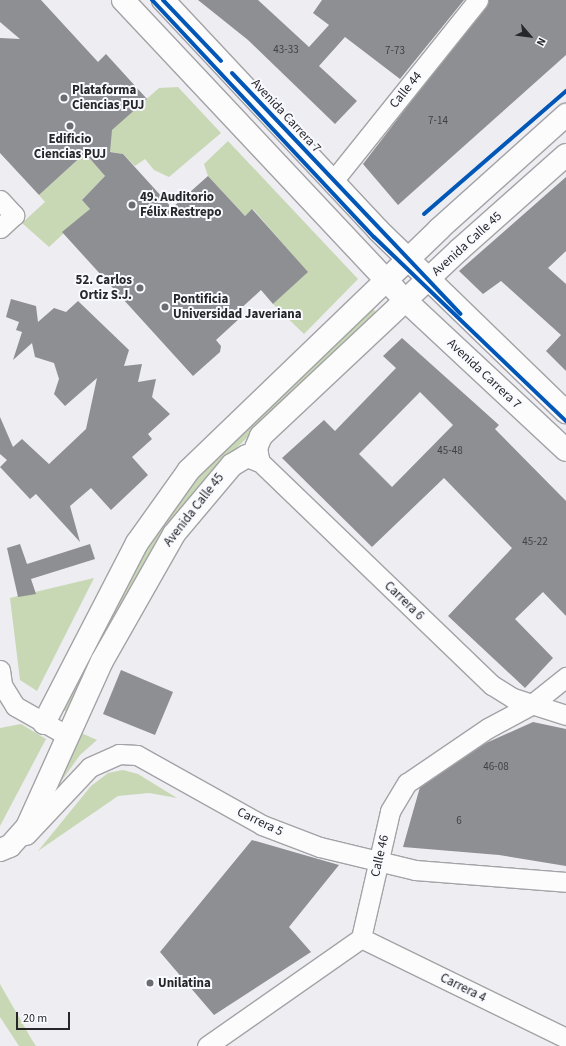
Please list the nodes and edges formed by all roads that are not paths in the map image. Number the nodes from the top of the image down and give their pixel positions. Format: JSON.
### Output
{"nodes":[{"id":1,"x":123,"y":0,"type":"edge"},
{"id":2,"x":478,"y":0,"type":"edge"},
{"id":3,"x":167,"y":1,"type":"edge"},
{"id":4,"x":566,"y":115,"type":"edge"},
{"id":5,"x":566,"y":155,"type":"edge"},
{"id":6,"x":333,"y":181,"type":"junction"},
{"id":7,"x":0,"y":200,"type":"edge"},
{"id":8,"x":0,"y":228,"type":"edge"},
{"id":9,"x":407,"y":259,"type":"junction"},
{"id":10,"x":386,"y":280,"type":"junction"},
{"id":11,"x":428,"y":280,"type":"junction"},
{"id":12,"x":405,"y":300,"type":"junction"},
{"id":13,"x":566,"y":412,"type":"edge"},
{"id":14,"x":566,"y":450,"type":"edge"},
{"id":15,"x":258,"y":460,"type":"junction"},
{"id":16,"x":0,"y":670,"type":"edge"},
{"id":17,"x":566,"y":677,"type":"edge"},
{"id":18,"x":531,"y":705,"type":"junction"},
{"id":19,"x":566,"y":715,"type":"edge"},
{"id":20,"x":44,"y":723,"type":"junction"},
{"id":21,"x":68,"y":736,"type":"junction"},
{"id":22,"x":5,"y":848,"type":"edge"},
{"id":23,"x":378,"y":864,"type":"junction"},
{"id":24,"x":566,"y":882,"type":"edge"},
{"id":25,"x":361,"y":938,"type":"junction"},
{"id":26,"x":566,"y":1038,"type":"edge"},
{"id":27,"x":207,"y":1046,"type":"edge"}],
"edges":[{"from":1,"to":10,"type":"main road","name":"Avenida Carrera 7"},
{"from":2,"to":6,"type":"street","name":"Calle 44"},
{"from":3,"to":6,"type":"main road","name":"Avenida Carrera 7"},
{"from":4,"to":9,"type":"main road","name":"Avenida Calle 45"},
{"from":5,"to":11,"type":"main road","name":"Avenida Calle 45"},
{"from":6,"to":9,"type":"main road","name":"Avenida Carrera 7"},
{"from":7,"to":8,"type":"street"},
{"from":9,"to":10,"type":"main road","name":"Avenida Calle 45"},
{"from":9,"to":11,"type":"main road","name":"Avenida Carrera 7"},
{"from":10,"to":12,"type":"main road","name":"Avenida Carrera 7"},
{"from":10,"to":20,"type":"main road","name":"Avenida Calle 45"},
{"from":11,"to":12,"type":"main road","name":"Avenida Calle 45"},
{"from":11,"to":13,"type":"main road","name":"Avenida Carrera 7"},
{"from":12,"to":14,"type":"main road","name":"Avenida Carrera 7"},
{"from":12,"to":15,"type":"main road","name":"Avenida Calle 45"},
{"from":15,"to":18,"type":"street","name":"Carrera 6"},
{"from":15,"to":21,"type":"main road","name":"Avenida Calle 45"},
{"from":16,"to":20,"type":"street"},
{"from":17,"to":18,"type":"street","name":"Calle 46"},
{"from":18,"to":19,"type":"street","name":"Carrera 6"},
{"from":18,"to":23,"type":"street","name":"Calle 46"},
{"from":20,"to":21,"type":"street"},
{"from":21,"to":22,"type":"main road","name":"Avenida Calle 45"},
{"from":22,"to":23,"type":"street","name":"Carrera 5"},
{"from":23,"to":24,"type":"street","name":"Carrera 5"},
{"from":23,"to":25,"type":"street","name":"Calle 46"},
{"from":25,"to":26,"type":"street","name":"Carrera 4"},
{"from":25,"to":27,"type":"street"}]}
